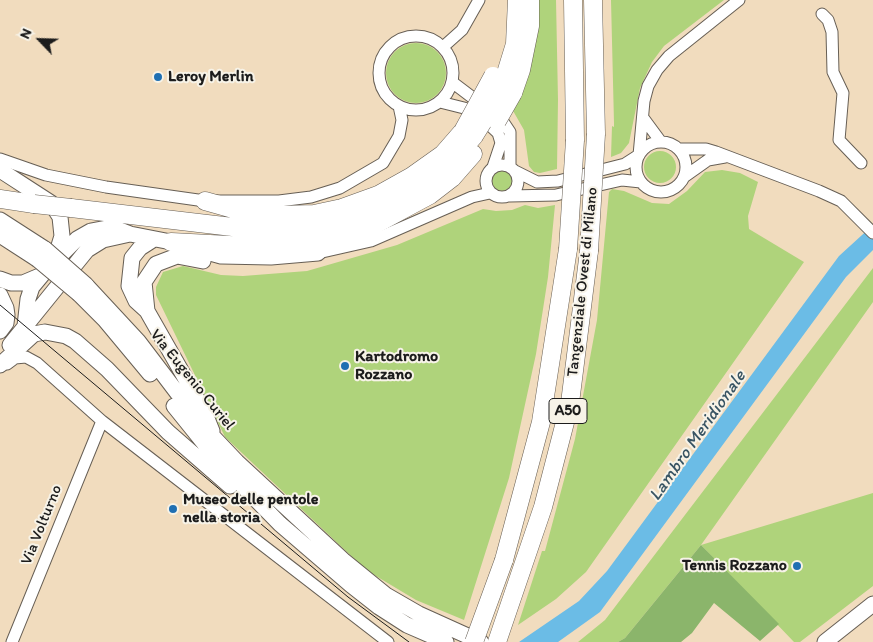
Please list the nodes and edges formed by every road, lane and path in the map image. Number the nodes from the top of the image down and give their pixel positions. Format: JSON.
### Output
{"nodes":[{"id":1,"x":479,"y":0,"type":"edge"},
{"id":2,"x":512,"y":0,"type":"edge"},
{"id":3,"x":517,"y":0,"type":"edge"},
{"id":4,"x":530,"y":0,"type":"edge"},
{"id":5,"x":573,"y":0,"type":"edge"},
{"id":6,"x":593,"y":0,"type":"edge"},
{"id":7,"x":739,"y":0,"type":"edge"},
{"id":8,"x":822,"y":14,"type":"dead end"},
{"id":9,"x":443,"y":48,"type":"junction"},
{"id":10,"x":452,"y":82,"type":"junction"},
{"id":11,"x":503,"y":84,"type":"junction"},
{"id":12,"x":440,"y":102,"type":"junction"},
{"id":13,"x":399,"y":106,"type":"junction"},
{"id":14,"x":644,"y":119,"type":"junction"},
{"id":15,"x":472,"y":137,"type":"junction"},
{"id":16,"x":661,"y":142,"type":"junction"},
{"id":17,"x":678,"y":149,"type":"junction"},
{"id":18,"x":639,"y":155,"type":"junction"},
{"id":19,"x":730,"y":157,"type":"junction"},
{"id":20,"x":0,"y":159,"type":"edge"},
{"id":21,"x":861,"y":163,"type":"dead end"},
{"id":22,"x":493,"y":167,"type":"junction"},
{"id":23,"x":513,"y":169,"type":"junction"},
{"id":24,"x":0,"y":170,"type":"edge"},
{"id":25,"x":684,"y":177,"type":"junction"},
{"id":26,"x":641,"y":182,"type":"junction"},
{"id":27,"x":490,"y":193,"type":"junction"},
{"id":28,"x":510,"y":196,"type":"junction"},
{"id":29,"x":0,"y":199,"type":"edge"},
{"id":30,"x":205,"y":200,"type":"junction"},
{"id":31,"x":0,"y":220,"type":"edge"},
{"id":32,"x":873,"y":233,"type":"edge"},
{"id":33,"x":130,"y":234,"type":"junction"},
{"id":34,"x":0,"y":235,"type":"edge"},
{"id":35,"x":162,"y":240,"type":"junction"},
{"id":36,"x":318,"y":253,"type":"junction"},
{"id":37,"x":41,"y":254,"type":"junction"},
{"id":38,"x":54,"y":262,"type":"junction"},
{"id":39,"x":42,"y":275,"type":"junction"},
{"id":40,"x":0,"y":279,"type":"edge"},
{"id":41,"x":82,"y":290,"type":"junction"},
{"id":42,"x":0,"y":295,"type":"edge"},
{"id":43,"x":147,"y":311,"type":"junction"},
{"id":44,"x":25,"y":326,"type":"junction"},
{"id":45,"x":3,"y":327,"type":"edge"},
{"id":46,"x":0,"y":357,"type":"edge"},
{"id":47,"x":0,"y":365,"type":"edge"},
{"id":48,"x":0,"y":370,"type":"edge"},
{"id":49,"x":102,"y":421,"type":"junction"},
{"id":50,"x":214,"y":437,"type":"junction"},
{"id":51,"x":280,"y":524,"type":"junction"},
{"id":52,"x":873,"y":604,"type":"edge"},
{"id":53,"x":449,"y":636,"type":"edge"},
{"id":54,"x":12,"y":642,"type":"edge"},
{"id":55,"x":388,"y":642,"type":"edge"},
{"id":56,"x":474,"y":642,"type":"edge"},
{"id":57,"x":481,"y":642,"type":"edge"},
{"id":58,"x":497,"y":642,"type":"edge"},
{"id":59,"x":825,"y":642,"type":"edge"}],
"edges":[{"from":1,"to":9,"type":"street"},
{"from":2,"to":11,"type":"highway"},
{"from":3,"to":11,"type":"highway"},
{"from":4,"to":11,"type":"highway"},
{"from":5,"to":56,"type":"highway","name":"Tangenziale Ovest di Milano","number":"A50","bridge":true},
{"from":6,"to":58,"type":"highway","name":"Tangenziale Ovest di Milano","number":"A50","bridge":true},
{"from":7,"to":14,"type":"street"},
{"from":8,"to":21,"type":"street"},
{"from":9,"to":10,"type":"street"},
{"from":9,"to":13,"type":"street"},
{"from":10,"to":12,"type":"street"},
{"from":10,"to":23,"type":"street"},
{"from":11,"to":15,"type":"highway","bridge":true},
{"from":11,"to":15,"type":"highway","bridge":true},
{"from":12,"to":13,"type":"street"},
{"from":12,"to":22,"type":"street"},
{"from":13,"to":30,"type":"street"},
{"from":14,"to":16,"type":"street"},
{"from":14,"to":18,"type":"street"},
{"from":15,"to":29,"type":"highway","bridge":true},
{"from":15,"to":30,"type":"highway"},
{"from":15,"to":35,"type":"highway"},
{"from":16,"to":17,"type":"street"},
{"from":16,"to":18,"type":"street"},
{"from":17,"to":19,"type":"street"},
{"from":17,"to":25,"type":"street"},
{"from":18,"to":23,"type":"street"},
{"from":18,"to":26,"type":"street"},
{"from":19,"to":25,"type":"street"},
{"from":19,"to":32,"type":"street"},
{"from":20,"to":30,"type":"street"},
{"from":22,"to":23,"type":"street"},
{"from":22,"to":27,"type":"street"},
{"from":23,"to":28,"type":"street"},
{"from":24,"to":38,"type":"main road"},
{"from":25,"to":26,"type":"street"},
{"from":26,"to":28,"type":"street"},
{"from":27,"to":28,"type":"street"},
{"from":27,"to":36,"type":"street"},
{"from":31,"to":37,"type":"main road","name":"Via Eugenio Curiel"},
{"from":33,"to":35,"type":"main road"},
{"from":33,"to":38,"type":"main road"},
{"from":33,"to":44,"type":"main road"},
{"from":34,"to":37,"type":"main road","name":"Via Eugenio Curiel"},
{"from":35,"to":36,"type":"main road"},
{"from":35,"to":43,"type":"main road"},
{"from":36,"to":43,"type":"main road"},
{"from":37,"to":41,"type":"main road","name":"Via Eugenio Curiel","bridge":true},
{"from":38,"to":39,"type":"main road"},
{"from":39,"to":40,"type":"main road"},
{"from":39,"to":44,"type":"main road"},
{"from":41,"to":50,"type":"main road","name":"Via Eugenio Curiel"},
{"from":41,"to":51,"type":"main road","name":"Via Eugenio Curiel"},
{"from":42,"to":45,"type":"main road"},
{"from":43,"to":50,"type":"main road"},
{"from":44,"to":46,"type":"main road"},
{"from":47,"to":51,"type":"main road"},
{"from":48,"to":49,"type":"street"},
{"from":49,"to":54,"type":"street","name":"Via Volturno"},
{"from":49,"to":55,"type":"street"},
{"from":50,"to":53,"type":"main road","name":"Via Eugenio Curiel"},
{"from":51,"to":53,"type":"main road","name":"Via Eugenio Curiel"},
{"from":52,"to":59,"type":"main road"},
{"from":53,"to":57,"type":"main road","name":"Via Eugenio Curiel"}]}
